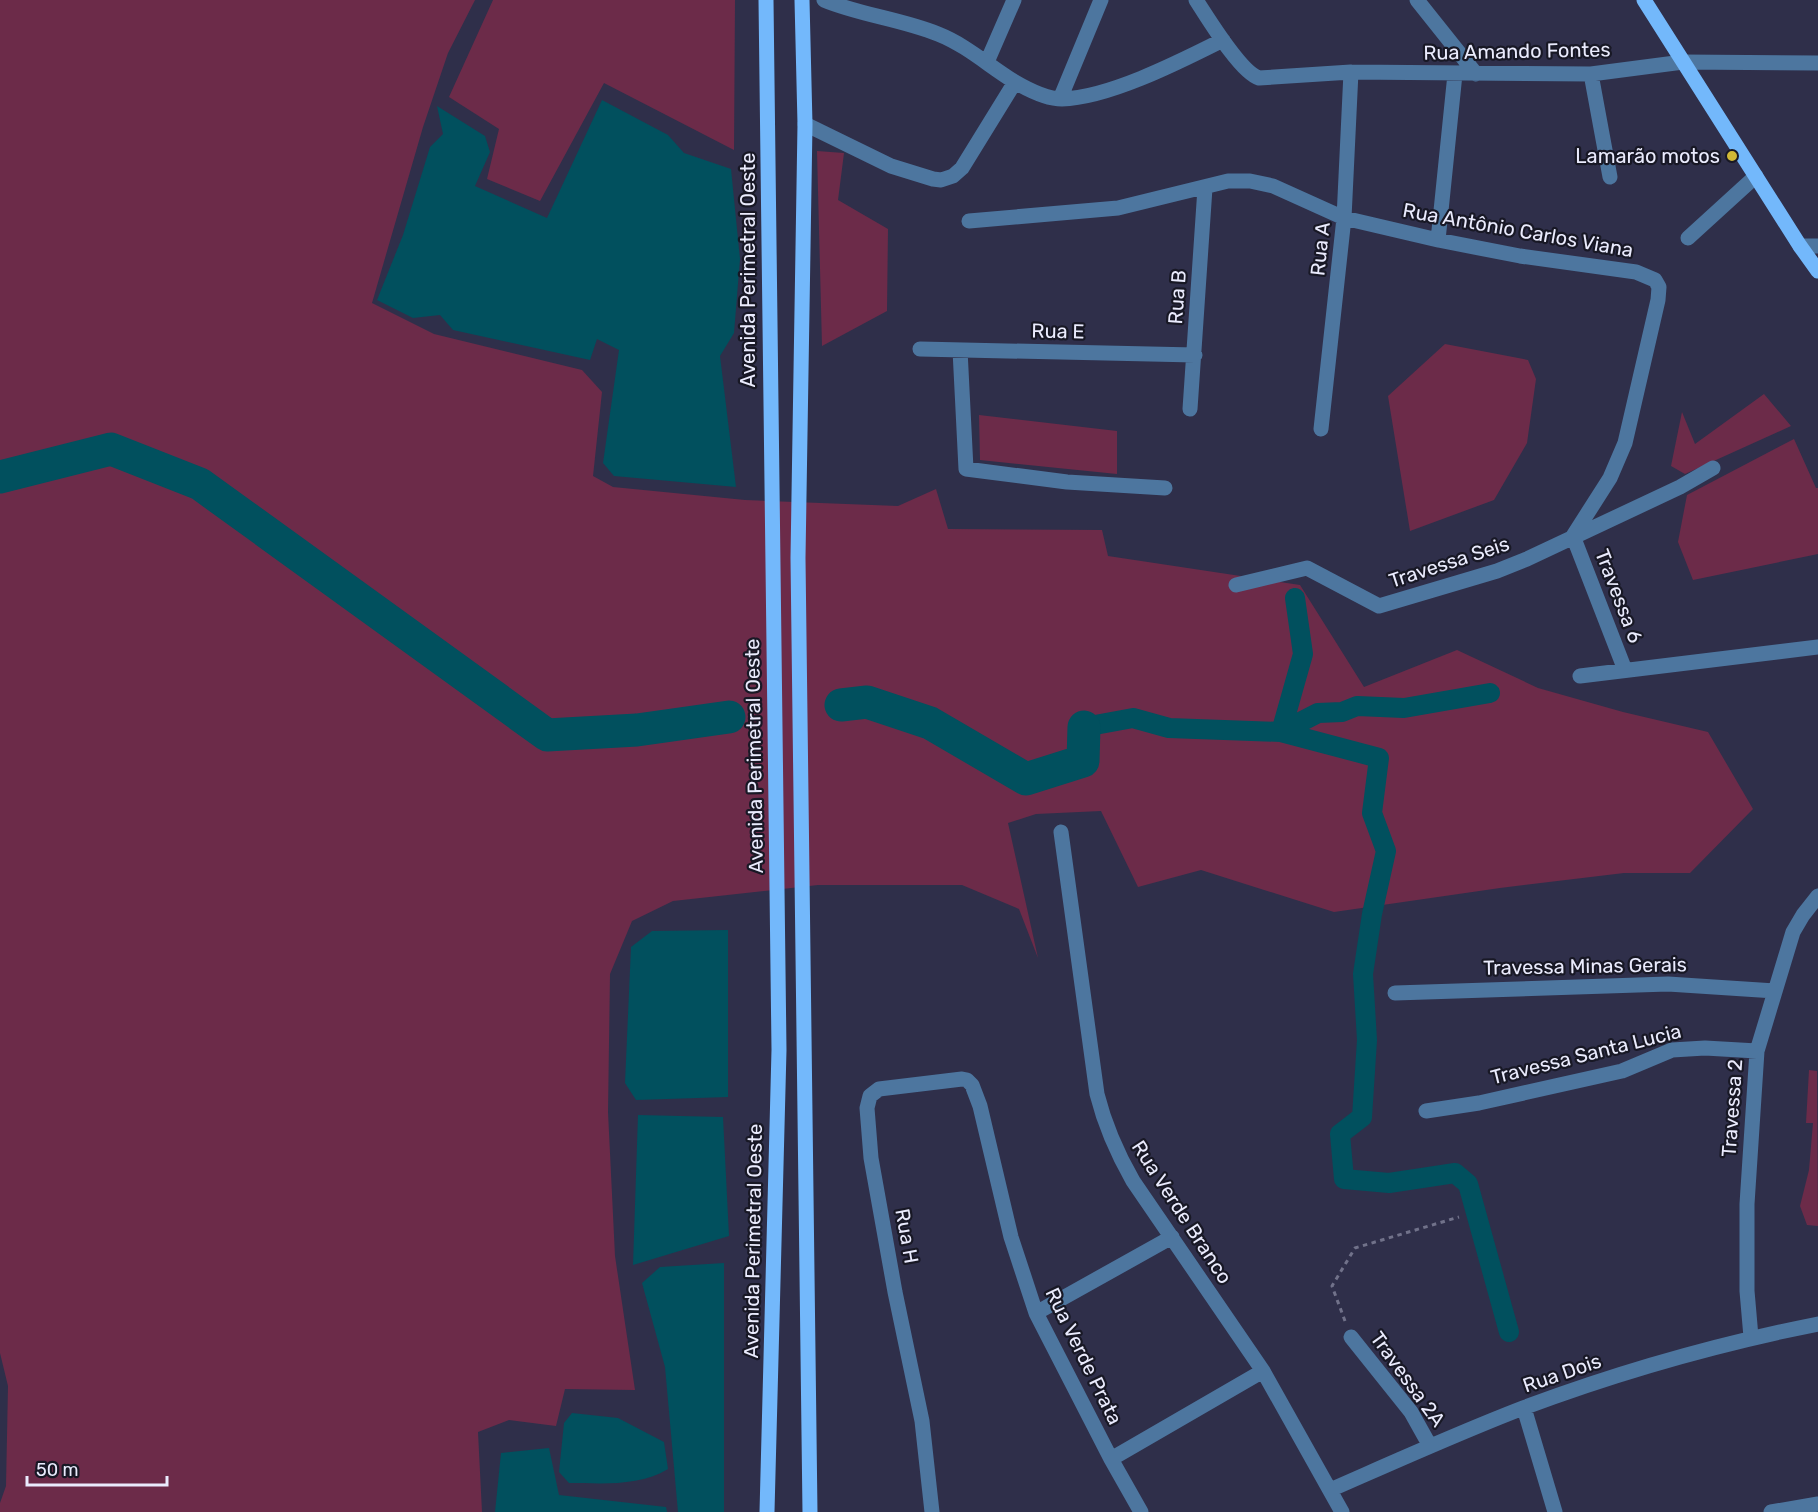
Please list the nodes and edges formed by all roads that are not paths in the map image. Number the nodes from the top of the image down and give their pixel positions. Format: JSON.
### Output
{"nodes":[{"id":1,"x":766,"y":0,"type":"edge"},
{"id":2,"x":802,"y":0,"type":"edge"},
{"id":3,"x":824,"y":0,"type":"edge"},
{"id":4,"x":1014,"y":0,"type":"edge"},
{"id":5,"x":1101,"y":0,"type":"edge"},
{"id":6,"x":1196,"y":0,"type":"edge"},
{"id":7,"x":1416,"y":0,"type":"edge"},
{"id":8,"x":1644,"y":0,"type":"edge"},
{"id":9,"x":1223,"y":40,"type":"junction"},
{"id":10,"x":987,"y":62,"type":"junction"},
{"id":11,"x":1683,"y":62,"type":"junction"},
{"id":12,"x":1818,"y":63,"type":"edge"},
{"id":13,"x":1351,"y":72,"type":"junction"},
{"id":14,"x":1455,"y":74,"type":"junction"},
{"id":15,"x":1476,"y":74,"type":"junction"},
{"id":16,"x":1591,"y":74,"type":"junction"},
{"id":17,"x":1015,"y":82,"type":"junction"},
{"id":18,"x":1060,"y":99,"type":"junction"},
{"id":19,"x":805,"y":124,"type":"junction"},
{"id":20,"x":1756,"y":176,"type":"junction"},
{"id":21,"x":1610,"y":177,"type":"dead end"},
{"id":22,"x":1205,"y":188,"type":"junction"},
{"id":23,"x":1344,"y":218,"type":"junction"},
{"id":24,"x":969,"y":221,"type":"dead end"},
{"id":25,"x":1688,"y":238,"type":"dead end"},
{"id":26,"x":1438,"y":240,"type":"junction"},
{"id":27,"x":1800,"y":246,"type":"junction"},
{"id":28,"x":1818,"y":246,"type":"edge"},
{"id":29,"x":1818,"y":271,"type":"edge"},
{"id":30,"x":920,"y":349,"type":"dead end"},
{"id":31,"x":960,"y":350,"type":"junction"},
{"id":32,"x":1195,"y":355,"type":"junction"},
{"id":33,"x":1190,"y":409,"type":"dead end"},
{"id":34,"x":1321,"y":429,"type":"dead end"},
{"id":35,"x":1713,"y":468,"type":"dead end"},
{"id":36,"x":1165,"y":488,"type":"dead end"},
{"id":37,"x":1573,"y":536,"type":"junction"},
{"id":38,"x":1236,"y":585,"type":"dead end"},
{"id":39,"x":1818,"y":647,"type":"edge"},
{"id":40,"x":1625,"y":670,"type":"junction"},
{"id":41,"x":1580,"y":676,"type":"dead end"},
{"id":42,"x":1061,"y":832,"type":"dead end"},
{"id":43,"x":1818,"y":896,"type":"edge"},
{"id":44,"x":1775,"y":991,"type":"junction"},
{"id":45,"x":1395,"y":993,"type":"dead end"},
{"id":46,"x":1757,"y":1051,"type":"junction"},
{"id":47,"x":980,"y":1106,"type":"joint"},
{"id":48,"x":1426,"y":1111,"type":"dead end"},
{"id":49,"x":1172,"y":1236,"type":"junction"},
{"id":50,"x":1036,"y":1313,"type":"junction"},
{"id":51,"x":1818,"y":1324,"type":"edge"},
{"id":52,"x":1351,"y":1337,"type":"road end"},
{"id":53,"x":1751,"y":1337,"type":"junction"},
{"id":54,"x":1263,"y":1371,"type":"junction"},
{"id":55,"x":1524,"y":1408,"type":"junction"},
{"id":56,"x":1430,"y":1446,"type":"junction"},
{"id":57,"x":1111,"y":1459,"type":"junction"},
{"id":58,"x":1330,"y":1490,"type":"junction"},
{"id":59,"x":1818,"y":1504,"type":"edge"},
{"id":60,"x":767,"y":1512,"type":"edge"},
{"id":61,"x":810,"y":1512,"type":"edge"},
{"id":62,"x":932,"y":1512,"type":"edge"},
{"id":63,"x":1141,"y":1512,"type":"edge"},
{"id":64,"x":1342,"y":1512,"type":"edge"},
{"id":65,"x":1555,"y":1512,"type":"edge"},
{"id":66,"x":1771,"y":1512,"type":"edge"}],
"edges":[{"from":1,"to":60,"type":"main road","name":"Avenida Perimetral Oeste"},
{"from":2,"to":19,"type":"main road"},
{"from":3,"to":10,"type":"street"},
{"from":4,"to":10,"type":"street"},
{"from":5,"to":18,"type":"street"},
{"from":6,"to":9,"type":"street"},
{"from":7,"to":15,"type":"street"},
{"from":8,"to":11,"type":"main road"},
{"from":9,"to":13,"type":"street","name":"Rua Amando Fontes"},
{"from":9,"to":18,"type":"street"},
{"from":10,"to":17,"type":"street"},
{"from":11,"to":12,"type":"street","name":"Rua Amando Fontes"},
{"from":11,"to":16,"type":"street","name":"Rua Amando Fontes"},
{"from":11,"to":20,"type":"main road"},
{"from":13,"to":14,"type":"street","name":"Rua Amando Fontes"},
{"from":13,"to":23,"type":"street","name":"Rua A"},
{"from":14,"to":15,"type":"street","name":"Rua Amando Fontes"},
{"from":14,"to":26,"type":"street"},
{"from":15,"to":16,"type":"street","name":"Rua Amando Fontes"},
{"from":16,"to":21,"type":"street"},
{"from":17,"to":18,"type":"street"},
{"from":17,"to":19,"type":"street"},
{"from":19,"to":61,"type":"main road"},
{"from":20,"to":25,"type":"street"},
{"from":20,"to":27,"type":"main road"},
{"from":22,"to":23,"type":"street","name":"Rua Antônio Carlos Viana"},
{"from":22,"to":24,"type":"street","name":"Rua Antônio Carlos Viana"},
{"from":22,"to":32,"type":"street","name":"Rua B"},
{"from":23,"to":26,"type":"street","name":"Rua Antônio Carlos Viana"},
{"from":23,"to":34,"type":"street","name":"Rua A"},
{"from":26,"to":37,"type":"street","name":"Rua Antônio Carlos Viana"},
{"from":27,"to":28,"type":"street"},
{"from":27,"to":29,"type":"main road"},
{"from":30,"to":31,"type":"street","name":"Rua E"},
{"from":31,"to":32,"type":"street","name":"Rua E"},
{"from":31,"to":36,"type":"street"},
{"from":32,"to":33,"type":"street","name":"Rua B"},
{"from":35,"to":37,"type":"street","name":"Travessa Seis"},
{"from":37,"to":38,"type":"street","name":"Travessa Seis"},
{"from":37,"to":40,"type":"street","name":"Travessa 6"},
{"from":39,"to":40,"type":"street"},
{"from":40,"to":41,"type":"street"},
{"from":42,"to":49,"type":"street","name":"Rua Verde Branco"},
{"from":43,"to":44,"type":"street","name":"Travessa 2"},
{"from":44,"to":45,"type":"street","name":"Travessa Minas Gerais"},
{"from":44,"to":46,"type":"street","name":"Travessa 2"},
{"from":46,"to":48,"type":"street","name":"Travessa Santa Lucia"},
{"from":46,"to":53,"type":"street","name":"Travessa 2"},
{"from":47,"to":50,"type":"street","name":"Rua Verde Prata"},
{"from":47,"to":62,"type":"street","name":"Rua H"},
{"from":49,"to":50,"type":"street"},
{"from":49,"to":54,"type":"street","name":"Rua Verde Branco"},
{"from":50,"to":57,"type":"street","name":"Rua Verde Prata"},
{"from":51,"to":53,"type":"street","name":"Rua Dois"},
{"from":52,"to":56,"type":"street","name":"Travessa 2A"},
{"from":53,"to":55,"type":"street","name":"Rua Dois"},
{"from":54,"to":57,"type":"street"},
{"from":54,"to":58,"type":"street","name":"Rua Verde Branco"},
{"from":55,"to":56,"type":"street","name":"Rua Dois"},
{"from":55,"to":65,"type":"street"},
{"from":56,"to":58,"type":"street","name":"Rua Dois"},
{"from":57,"to":63,"type":"street","name":"Rua Verde Prata"},
{"from":58,"to":64,"type":"street","name":"Rua Verde Branco"},
{"from":59,"to":66,"type":"street"}]}
